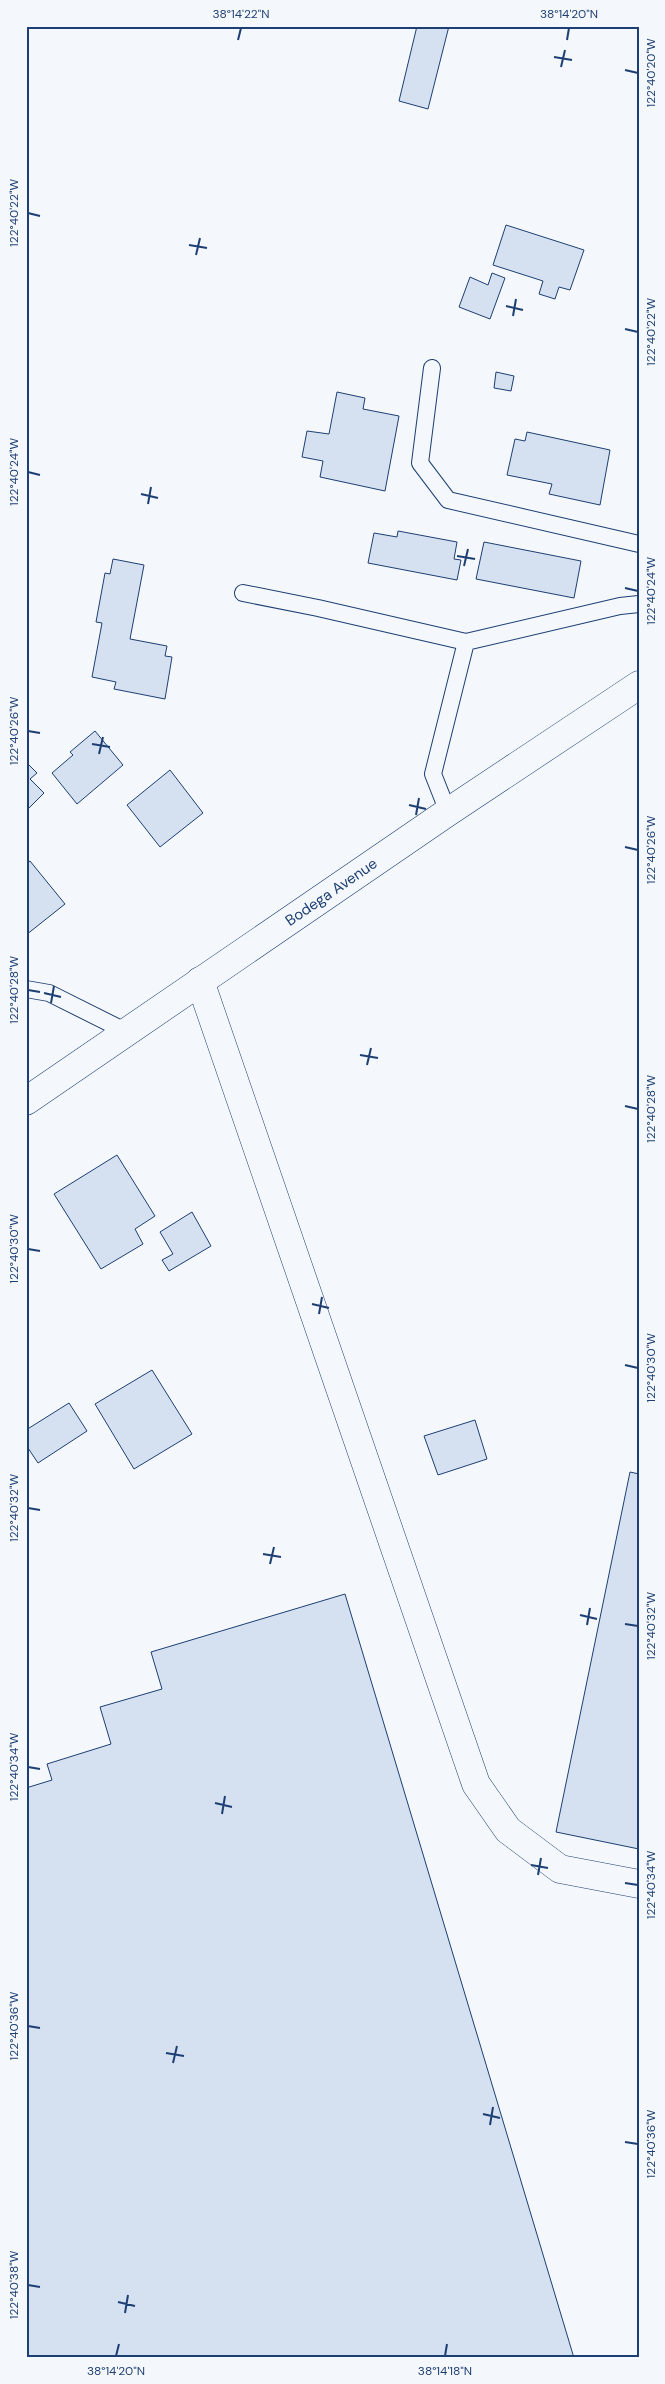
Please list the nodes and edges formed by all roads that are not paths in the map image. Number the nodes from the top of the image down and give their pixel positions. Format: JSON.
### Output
{"nodes":[{"id":1,"x":432,"y":368,"type":"dead end"},
{"id":2,"x":639,"y":544,"type":"edge"},
{"id":3,"x":243,"y":593,"type":"dead end"},
{"id":4,"x":639,"y":604,"type":"edge"},
{"id":5,"x":466,"y":642,"type":"junction"},
{"id":6,"x":639,"y":684,"type":"edge"},
{"id":7,"x":448,"y":812,"type":"junction"},
{"id":8,"x":200,"y":981,"type":"junction"},
{"id":9,"x":26,"y":989,"type":"edge"},
{"id":10,"x":127,"y":1032,"type":"junction"},
{"id":11,"x":26,"y":1101,"type":"edge"},
{"id":12,"x":639,"y":1884,"type":"edge"}],
"edges":[{"from":1,"to":2,"type":"lane"},
{"from":3,"to":5,"type":"lane"},
{"from":4,"to":5,"type":"lane"},
{"from":5,"to":7,"type":"lane"},
{"from":6,"to":7,"type":"street","name":"Bodega Avenue"},
{"from":7,"to":8,"type":"street","name":"Bodega Avenue"},
{"from":8,"to":10,"type":"street","name":"Bodega Avenue"},
{"from":8,"to":12,"type":"street"},
{"from":9,"to":10,"type":"lane"},
{"from":10,"to":11,"type":"street","name":"Bodega Avenue"}]}
